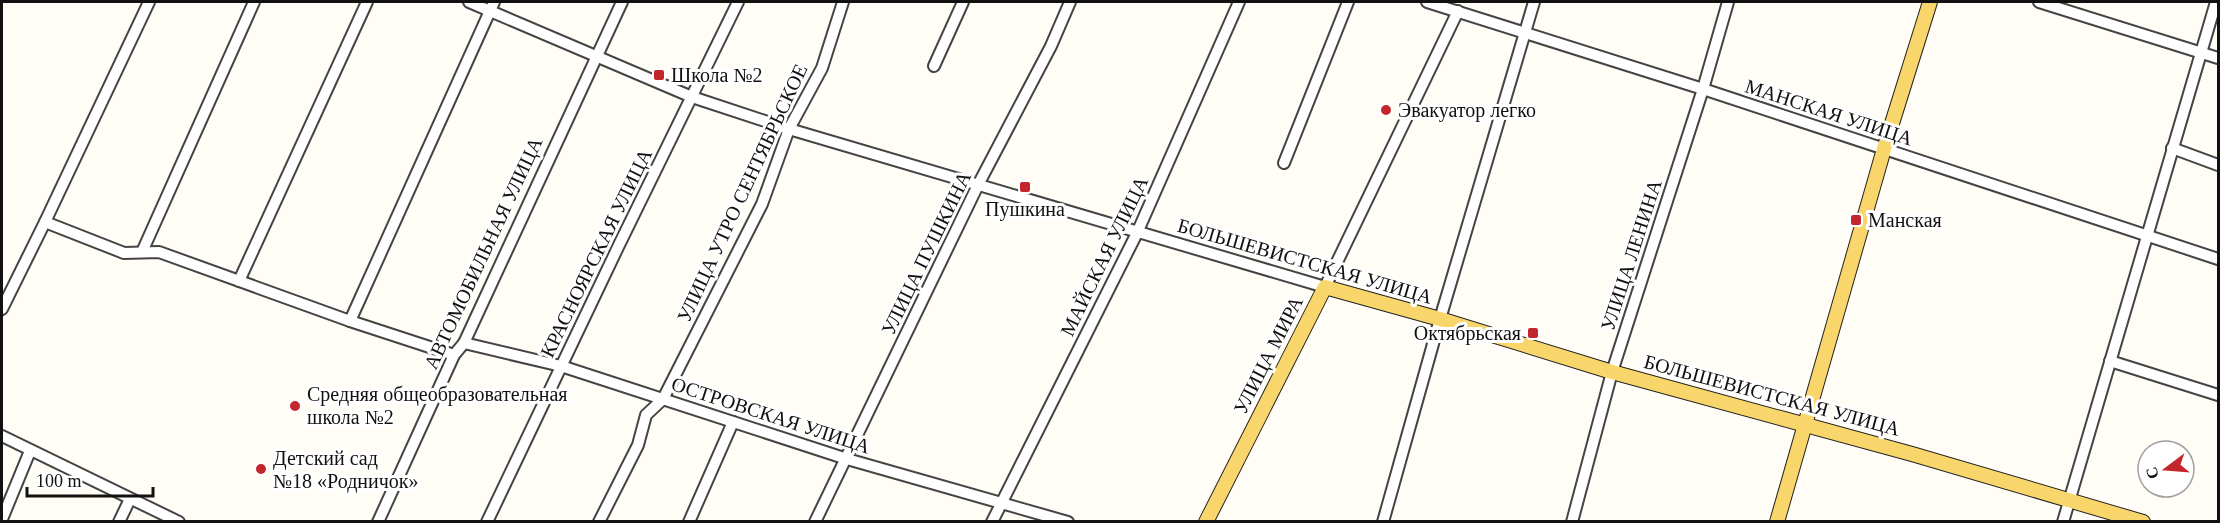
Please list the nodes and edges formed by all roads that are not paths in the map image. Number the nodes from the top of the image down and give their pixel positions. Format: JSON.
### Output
{"nodes":[{"id":1,"x":149,"y":2,"type":"edge"},
{"id":2,"x":254,"y":2,"type":"edge"},
{"id":3,"x":367,"y":2,"type":"edge"},
{"id":4,"x":469,"y":2,"type":"edge"},
{"id":5,"x":622,"y":2,"type":"edge"},
{"id":6,"x":738,"y":2,"type":"edge"},
{"id":7,"x":843,"y":2,"type":"edge"},
{"id":8,"x":963,"y":2,"type":"edge"},
{"id":9,"x":1070,"y":2,"type":"edge"},
{"id":10,"x":1239,"y":2,"type":"edge"},
{"id":11,"x":1348,"y":2,"type":"edge"},
{"id":12,"x":1427,"y":2,"type":"edge"},
{"id":13,"x":1534,"y":2,"type":"edge"},
{"id":14,"x":1728,"y":2,"type":"edge"},
{"id":15,"x":1930,"y":2,"type":"edge"},
{"id":16,"x":2039,"y":2,"type":"edge"},
{"id":17,"x":2216,"y":2,"type":"edge"},
{"id":18,"x":492,"y":6,"type":"edge"},
{"id":19,"x":1458,"y":11,"type":"junction"},
{"id":20,"x":1524,"y":33,"type":"junction"},
{"id":21,"x":2200,"y":52,"type":"junction"},
{"id":22,"x":595,"y":57,"type":"junction"},
{"id":23,"x":2218,"y":58,"type":"edge"},
{"id":24,"x":934,"y":66,"type":"dead end"},
{"id":25,"x":1703,"y":89,"type":"junction"},
{"id":26,"x":692,"y":97,"type":"junction"},
{"id":27,"x":789,"y":129,"type":"junction"},
{"id":28,"x":2172,"y":148,"type":"junction"},
{"id":29,"x":1884,"y":149,"type":"junction"},
{"id":30,"x":1284,"y":163,"type":"dead end"},
{"id":31,"x":2218,"y":165,"type":"edge"},
{"id":32,"x":978,"y":185,"type":"junction"},
{"id":33,"x":45,"y":222,"type":"junction"},
{"id":34,"x":1137,"y":233,"type":"junction"},
{"id":35,"x":2146,"y":236,"type":"junction"},
{"id":36,"x":142,"y":252,"type":"junction"},
{"id":37,"x":2218,"y":259,"type":"edge"},
{"id":38,"x":239,"y":281,"type":"junction"},
{"id":39,"x":1325,"y":287,"type":"junction"},
{"id":40,"x":2,"y":309,"type":"edge"},
{"id":41,"x":1440,"y":319,"type":"junction"},
{"id":42,"x":350,"y":321,"type":"junction"},
{"id":43,"x":464,"y":343,"type":"junction"},
{"id":44,"x":454,"y":355,"type":"junction"},
{"id":45,"x":2110,"y":362,"type":"junction"},
{"id":46,"x":561,"y":366,"type":"junction"},
{"id":47,"x":1612,"y":372,"type":"junction"},
{"id":48,"x":2218,"y":394,"type":"edge"},
{"id":49,"x":663,"y":399,"type":"junction"},
{"id":50,"x":733,"y":422,"type":"junction"},
{"id":51,"x":1804,"y":424,"type":"junction"},
{"id":52,"x":2,"y":436,"type":"edge"},
{"id":53,"x":30,"y":450,"type":"junction"},
{"id":54,"x":846,"y":459,"type":"junction"},
{"id":55,"x":130,"y":499,"type":"junction"},
{"id":56,"x":2069,"y":499,"type":"junction"},
{"id":57,"x":1002,"y":502,"type":"junction"},
{"id":58,"x":2,"y":519,"type":"edge"},
{"id":59,"x":119,"y":522,"type":"edge"},
{"id":60,"x":179,"y":522,"type":"edge"},
{"id":61,"x":378,"y":522,"type":"edge"},
{"id":62,"x":487,"y":522,"type":"edge"},
{"id":63,"x":599,"y":522,"type":"edge"},
{"id":64,"x":689,"y":522,"type":"edge"},
{"id":65,"x":814,"y":522,"type":"edge"},
{"id":66,"x":992,"y":522,"type":"edge"},
{"id":67,"x":1068,"y":522,"type":"edge"},
{"id":68,"x":1206,"y":522,"type":"edge"},
{"id":69,"x":1383,"y":522,"type":"edge"},
{"id":70,"x":1572,"y":522,"type":"edge"},
{"id":71,"x":1777,"y":522,"type":"edge"},
{"id":72,"x":2062,"y":522,"type":"edge"},
{"id":73,"x":2143,"y":522,"type":"edge"}],
"edges":[{"from":1,"to":33,"type":"street"},
{"from":2,"to":36,"type":"street"},
{"from":3,"to":38,"type":"street"},
{"from":4,"to":18,"type":"street","name":"БОЛЬШЕВИСТСКАЯ УЛИЦА"},
{"from":5,"to":22,"type":"street","name":"АВТОМОБИЛЬНАЯ УЛИЦА"},
{"from":6,"to":26,"type":"street","name":"КРАСНОЯРСКАЯ УЛИЦА"},
{"from":7,"to":27,"type":"street","name":"УЛИЦА УТРО СЕНТЯБРЬСКОЕ"},
{"from":8,"to":24,"type":"street"},
{"from":9,"to":32,"type":"street","name":"УЛИЦА ПУШКИНА"},
{"from":10,"to":34,"type":"street","name":"МАЙСКАЯ УЛИЦА"},
{"from":11,"to":30,"type":"street"},
{"from":12,"to":19,"type":"street","name":"МАНСКАЯ УЛИЦА"},
{"from":13,"to":20,"type":"street"},
{"from":14,"to":25,"type":"street","name":"УЛИЦА ЛЕНИНА"},
{"from":15,"to":29,"type":"main road"},
{"from":16,"to":21,"type":"street"},
{"from":17,"to":21,"type":"street"},
{"from":18,"to":22,"type":"street","name":"БОЛЬШЕВИСТСКАЯ УЛИЦА"},
{"from":18,"to":42,"type":"street"},
{"from":19,"to":20,"type":"street","name":"МАНСКАЯ УЛИЦА"},
{"from":19,"to":39,"type":"street","name":"УЛИЦА МИРА"},
{"from":20,"to":25,"type":"street","name":"МАНСКАЯ УЛИЦА"},
{"from":20,"to":41,"type":"street"},
{"from":21,"to":23,"type":"street"},
{"from":21,"to":28,"type":"street"},
{"from":22,"to":26,"type":"street","name":"БОЛЬШЕВИСТСКАЯ УЛИЦА"},
{"from":22,"to":43,"type":"street","name":"АВТОМОБИЛЬНАЯ УЛИЦА"},
{"from":25,"to":29,"type":"street","name":"МАНСКАЯ УЛИЦА"},
{"from":25,"to":47,"type":"street","name":"УЛИЦА ЛЕНИНА"},
{"from":26,"to":27,"type":"street","name":"БОЛЬШЕВИСТСКАЯ УЛИЦА"},
{"from":26,"to":46,"type":"street","name":"КРАСНОЯРСКАЯ УЛИЦА"},
{"from":27,"to":32,"type":"street","name":"БОЛЬШЕВИСТСКАЯ УЛИЦА"},
{"from":27,"to":49,"type":"street","name":"УЛИЦА УТРО СЕНТЯБРЬСКОЕ"},
{"from":28,"to":31,"type":"street"},
{"from":28,"to":35,"type":"street"},
{"from":29,"to":35,"type":"street","name":"МАНСКАЯ УЛИЦА"},
{"from":29,"to":51,"type":"main road"},
{"from":32,"to":34,"type":"street","name":"БОЛЬШЕВИСТСКАЯ УЛИЦА"},
{"from":32,"to":54,"type":"street","name":"УЛИЦА ПУШКИНА"},
{"from":33,"to":36,"type":"street"},
{"from":33,"to":40,"type":"street"},
{"from":34,"to":39,"type":"street","name":"БОЛЬШЕВИСТСКАЯ УЛИЦА"},
{"from":34,"to":57,"type":"street","name":"МАЙСКАЯ УЛИЦА"},
{"from":35,"to":37,"type":"street","name":"МАНСКАЯ УЛИЦА"},
{"from":35,"to":45,"type":"street"},
{"from":36,"to":38,"type":"street"},
{"from":38,"to":42,"type":"street"},
{"from":39,"to":41,"type":"main road","name":"БОЛЬШЕВИСТСКАЯ УЛИЦА"},
{"from":39,"to":68,"type":"main road","name":"УЛИЦА МИРА"},
{"from":41,"to":47,"type":"main road","name":"БОЛЬШЕВИСТСКАЯ УЛИЦА"},
{"from":41,"to":69,"type":"street"},
{"from":42,"to":44,"type":"street"},
{"from":43,"to":44,"type":"street","name":"АВТОМОБИЛЬНАЯ УЛИЦА"},
{"from":43,"to":46,"type":"street","name":"ОСТРОВСКАЯ УЛИЦА"},
{"from":44,"to":61,"type":"street","name":"АВТОМОБИЛЬНАЯ УЛИЦА"},
{"from":45,"to":48,"type":"street"},
{"from":45,"to":56,"type":"street"},
{"from":46,"to":49,"type":"street","name":"ОСТРОВСКАЯ УЛИЦА"},
{"from":46,"to":62,"type":"street","name":"КРАСНОЯРСКАЯ УЛИЦА"},
{"from":47,"to":51,"type":"main road","name":"БОЛЬШЕВИСТСКАЯ УЛИЦА"},
{"from":47,"to":70,"type":"street","name":"УЛИЦА ЛЕНИНА"},
{"from":49,"to":50,"type":"street","name":"ОСТРОВСКАЯ УЛИЦА"},
{"from":49,"to":63,"type":"street","name":"УЛИЦА УТРО СЕНТЯБРЬСКОЕ"},
{"from":50,"to":54,"type":"street","name":"ОСТРОВСКАЯ УЛИЦА"},
{"from":50,"to":64,"type":"street"},
{"from":51,"to":56,"type":"main road","name":"БОЛЬШЕВИСТСКАЯ УЛИЦА"},
{"from":51,"to":71,"type":"main road"},
{"from":52,"to":53,"type":"street"},
{"from":53,"to":55,"type":"street"},
{"from":53,"to":58,"type":"street"},
{"from":54,"to":57,"type":"street","name":"ОСТРОВСКАЯ УЛИЦА"},
{"from":54,"to":65,"type":"street","name":"УЛИЦА ПУШКИНА"},
{"from":55,"to":59,"type":"street"},
{"from":55,"to":60,"type":"street"},
{"from":56,"to":72,"type":"street"},
{"from":56,"to":73,"type":"main road","name":"БОЛЬШЕВИСТСКАЯ УЛИЦА"},
{"from":57,"to":66,"type":"street","name":"МАЙСКАЯ УЛИЦА"},
{"from":57,"to":67,"type":"street","name":"ОСТРОВСКАЯ УЛИЦА"}]}
